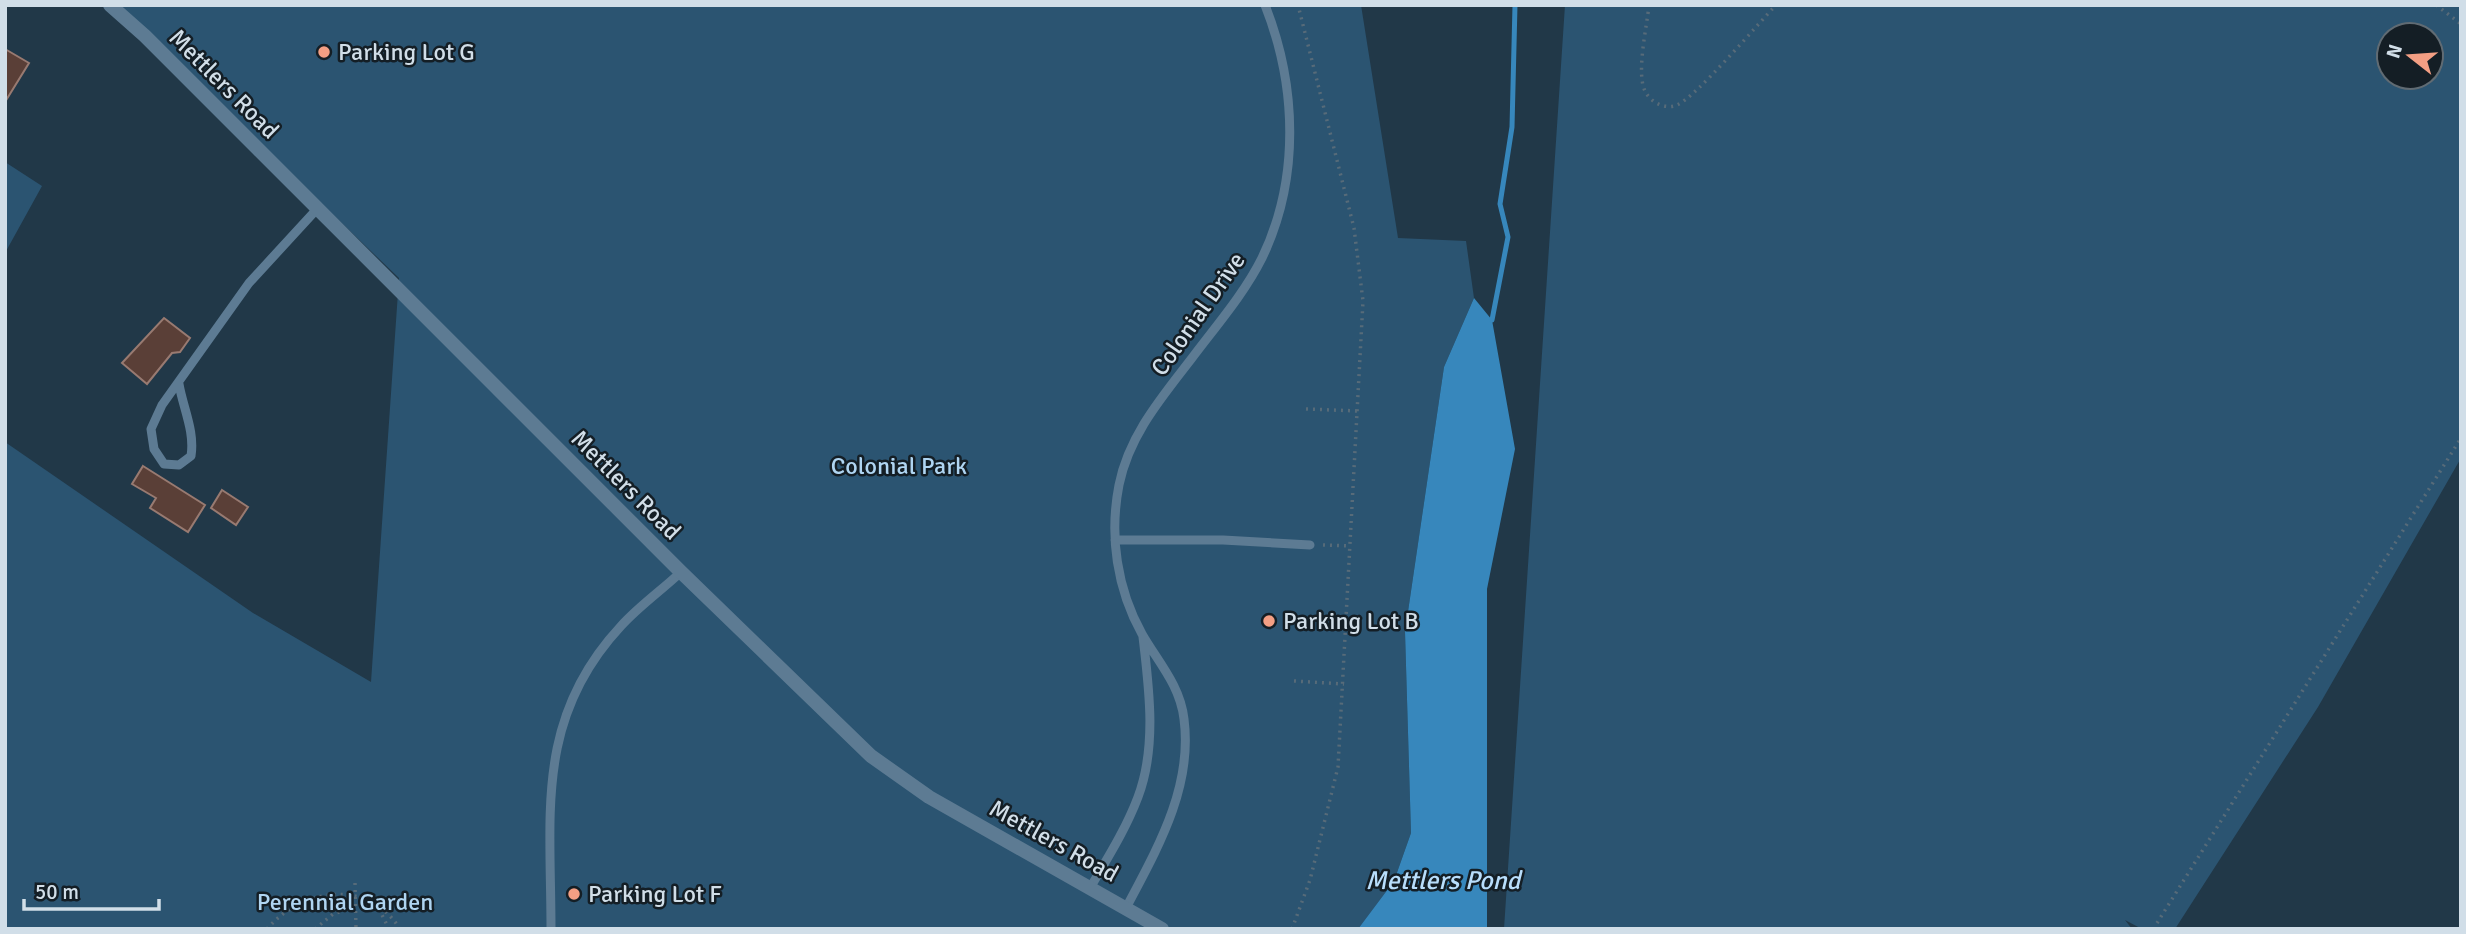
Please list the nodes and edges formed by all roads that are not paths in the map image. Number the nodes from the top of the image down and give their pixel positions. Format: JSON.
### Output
{"nodes":[{"id":1,"x":110,"y":5,"type":"edge"},
{"id":2,"x":1265,"y":5,"type":"edge"},
{"id":3,"x":317,"y":209,"type":"junction"},
{"id":4,"x":179,"y":384,"type":"junction"},
{"id":5,"x":1115,"y":540,"type":"junction"},
{"id":6,"x":1310,"y":545,"type":"road end"},
{"id":7,"x":681,"y":572,"type":"junction"},
{"id":8,"x":1143,"y":635,"type":"junction"},
{"id":9,"x":1090,"y":888,"type":"junction"},
{"id":10,"x":1126,"y":908,"type":"junction"},
{"id":11,"x":551,"y":929,"type":"edge"},
{"id":12,"x":1162,"y":929,"type":"edge"}],
"edges":[{"from":1,"to":3,"type":"street","name":"Mettlers Road"},
{"from":2,"to":5,"type":"lane","name":"Colonial Drive"},
{"from":3,"to":4,"type":"lane"},
{"from":3,"to":7,"type":"street","name":"Mettlers Road"},
{"from":4,"to":4,"type":"lane"},
{"from":5,"to":6,"type":"lane"},
{"from":5,"to":8,"type":"lane","name":"Colonial Drive"},
{"from":7,"to":9,"type":"street","name":"Mettlers Road"},
{"from":7,"to":11,"type":"lane"},
{"from":8,"to":9,"type":"lane","name":"Colonial Drive"},
{"from":8,"to":10,"type":"lane","name":"Colonial Drive"},
{"from":9,"to":10,"type":"street","name":"Mettlers Road"},
{"from":10,"to":12,"type":"street","name":"Mettlers Road"}]}
